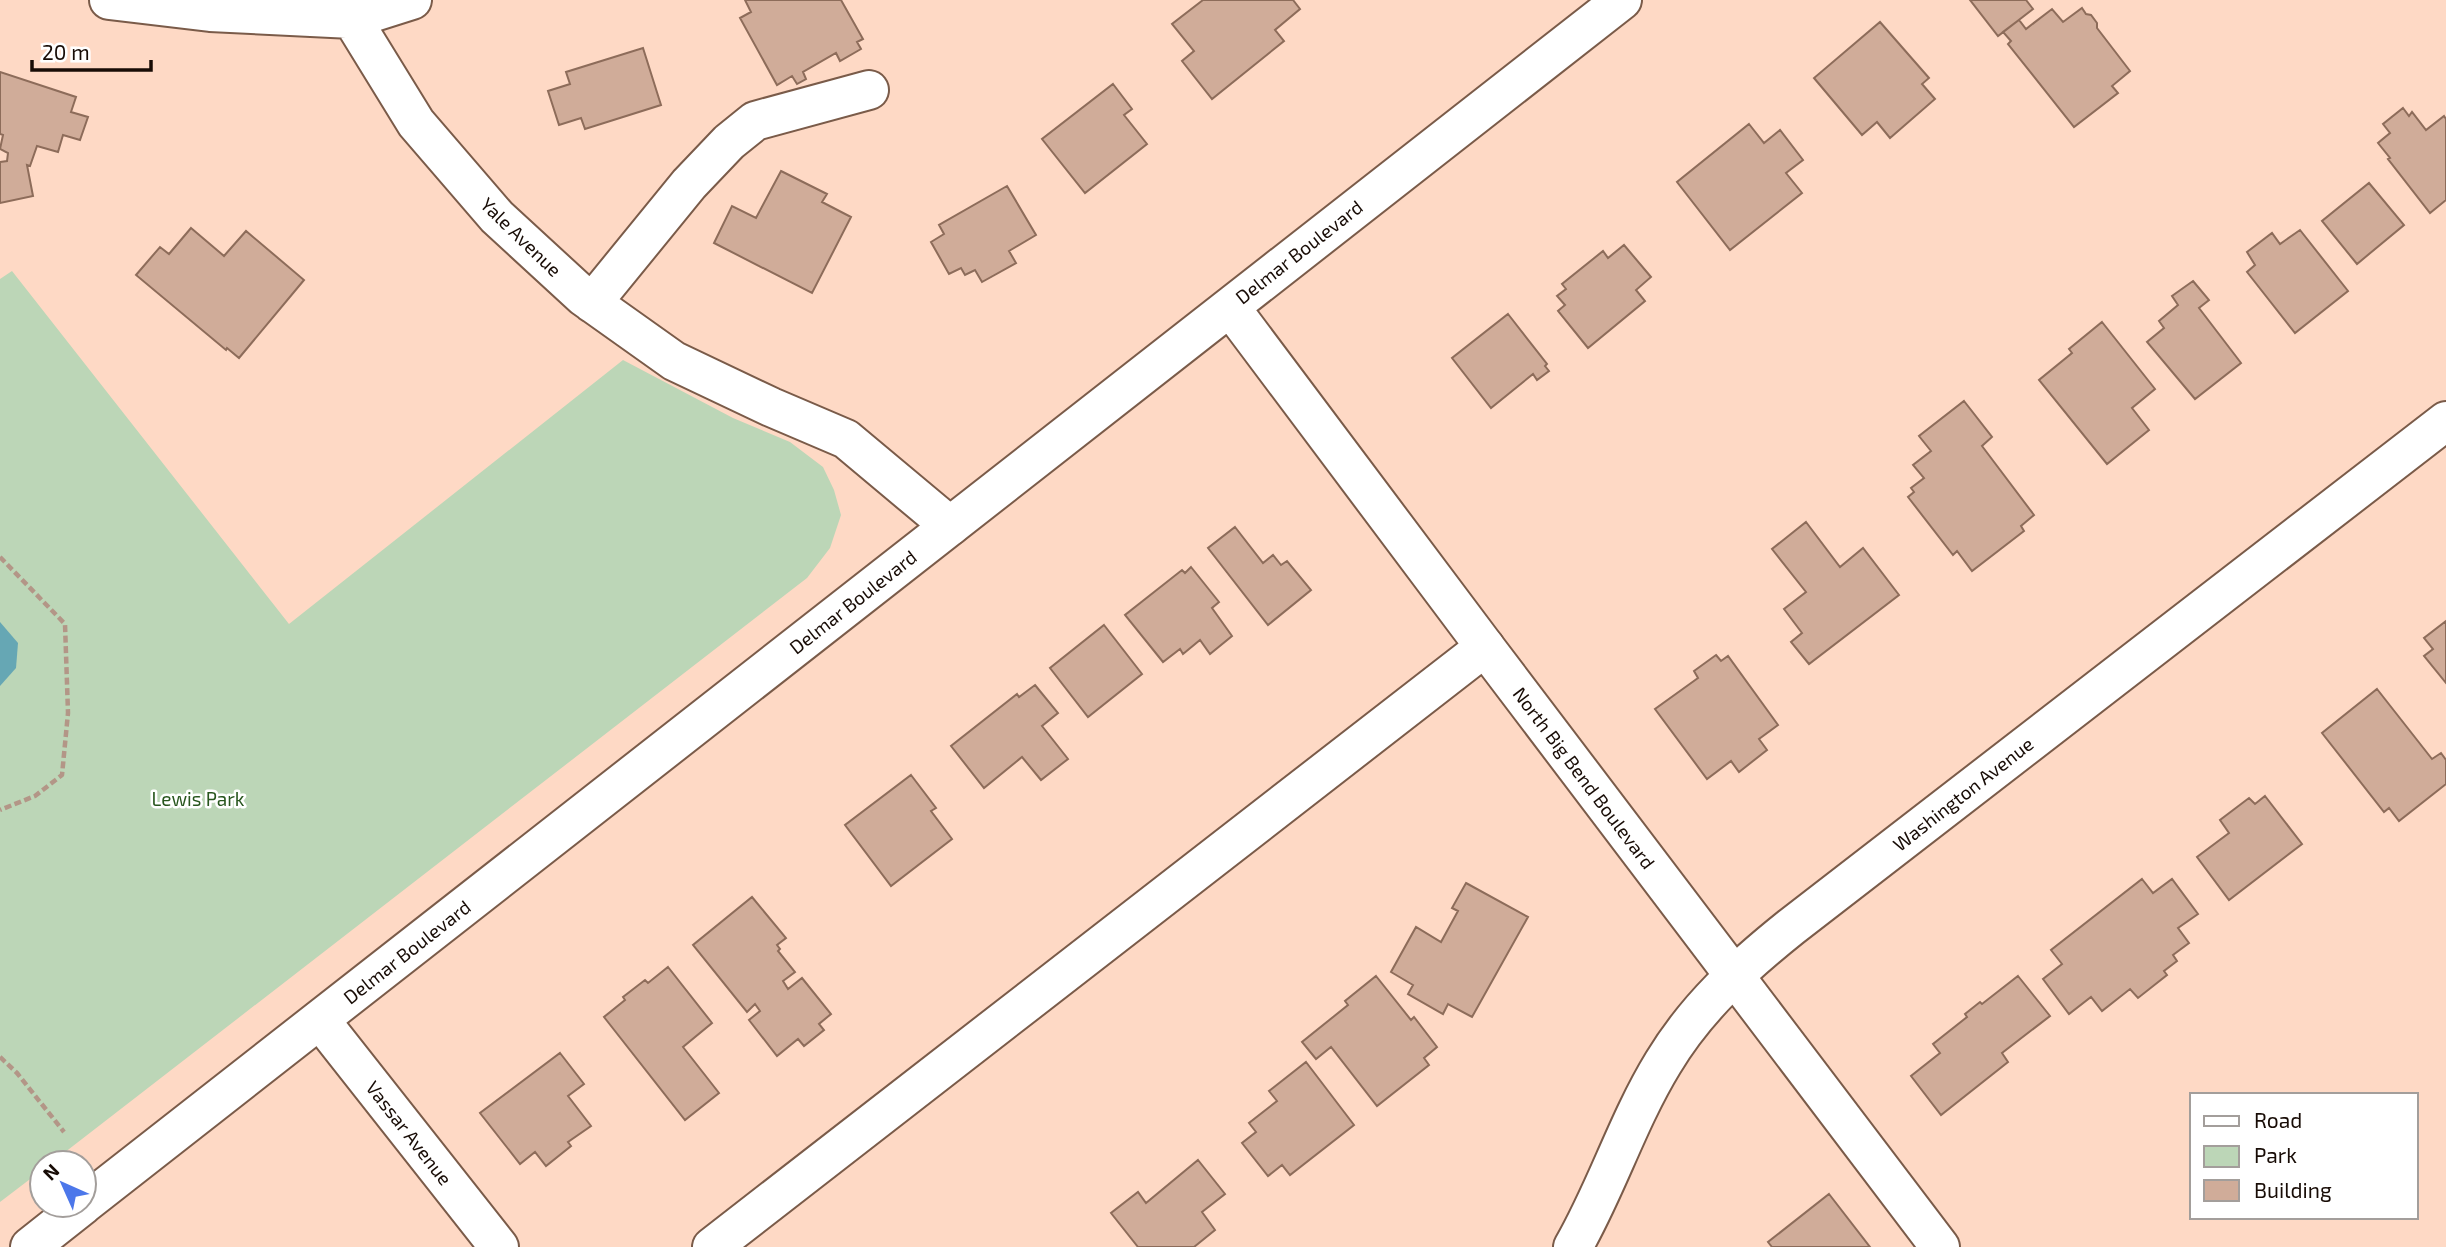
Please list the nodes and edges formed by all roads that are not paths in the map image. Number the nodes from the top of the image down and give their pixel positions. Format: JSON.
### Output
{"nodes":[{"id":1,"x":109,"y":0,"type":"edge"},
{"id":2,"x":412,"y":0,"type":"edge"},
{"id":3,"x":1622,"y":0,"type":"edge"},
{"id":4,"x":349,"y":9,"type":"edge"},
{"id":5,"x":869,"y":90,"type":"dead end"},
{"id":6,"x":593,"y":303,"type":"junction"},
{"id":7,"x":1230,"y":307,"type":"junction"},
{"id":8,"x":2446,"y":421,"type":"edge"},
{"id":9,"x":950,"y":526,"type":"junction"},
{"id":10,"x":1485,"y":647,"type":"junction"},
{"id":11,"x":1733,"y":974,"type":"junction"},
{"id":12,"x":320,"y":1020,"type":"junction"},
{"id":13,"x":98,"y":1194,"type":"edge"},
{"id":14,"x":66,"y":1219,"type":"edge"},
{"id":15,"x":30,"y":1247,"type":"edge"},
{"id":16,"x":499,"y":1247,"type":"edge"},
{"id":17,"x":712,"y":1247,"type":"edge"},
{"id":18,"x":1573,"y":1247,"type":"edge"},
{"id":19,"x":1940,"y":1247,"type":"edge"}],
"edges":[{"from":1,"to":4,"type":"main road"},
{"from":2,"to":4,"type":"main road"},
{"from":3,"to":7,"type":"main road","name":"Delmar Boulevard"},
{"from":4,"to":6,"type":"main road","name":"Yale Avenue"},
{"from":5,"to":6,"type":"main road"},
{"from":6,"to":9,"type":"main road","name":"Yale Avenue"},
{"from":7,"to":9,"type":"main road","name":"Delmar Boulevard"},
{"from":7,"to":10,"type":"main road","name":"North Big Bend Boulevard"},
{"from":8,"to":11,"type":"main road","name":"Washington Avenue"},
{"from":9,"to":12,"type":"main road","name":"Delmar Boulevard"},
{"from":10,"to":11,"type":"main road","name":"North Big Bend Boulevard"},
{"from":10,"to":17,"type":"main road"},
{"from":11,"to":18,"type":"main road","name":"Washington Avenue"},
{"from":11,"to":19,"type":"main road","name":"North Big Bend Boulevard"},
{"from":12,"to":13,"type":"main road","name":"Delmar Boulevard"},
{"from":12,"to":16,"type":"main road","name":"Vassar Avenue"},
{"from":14,"to":15,"type":"main road","name":"Delmar Boulevard"}]}
